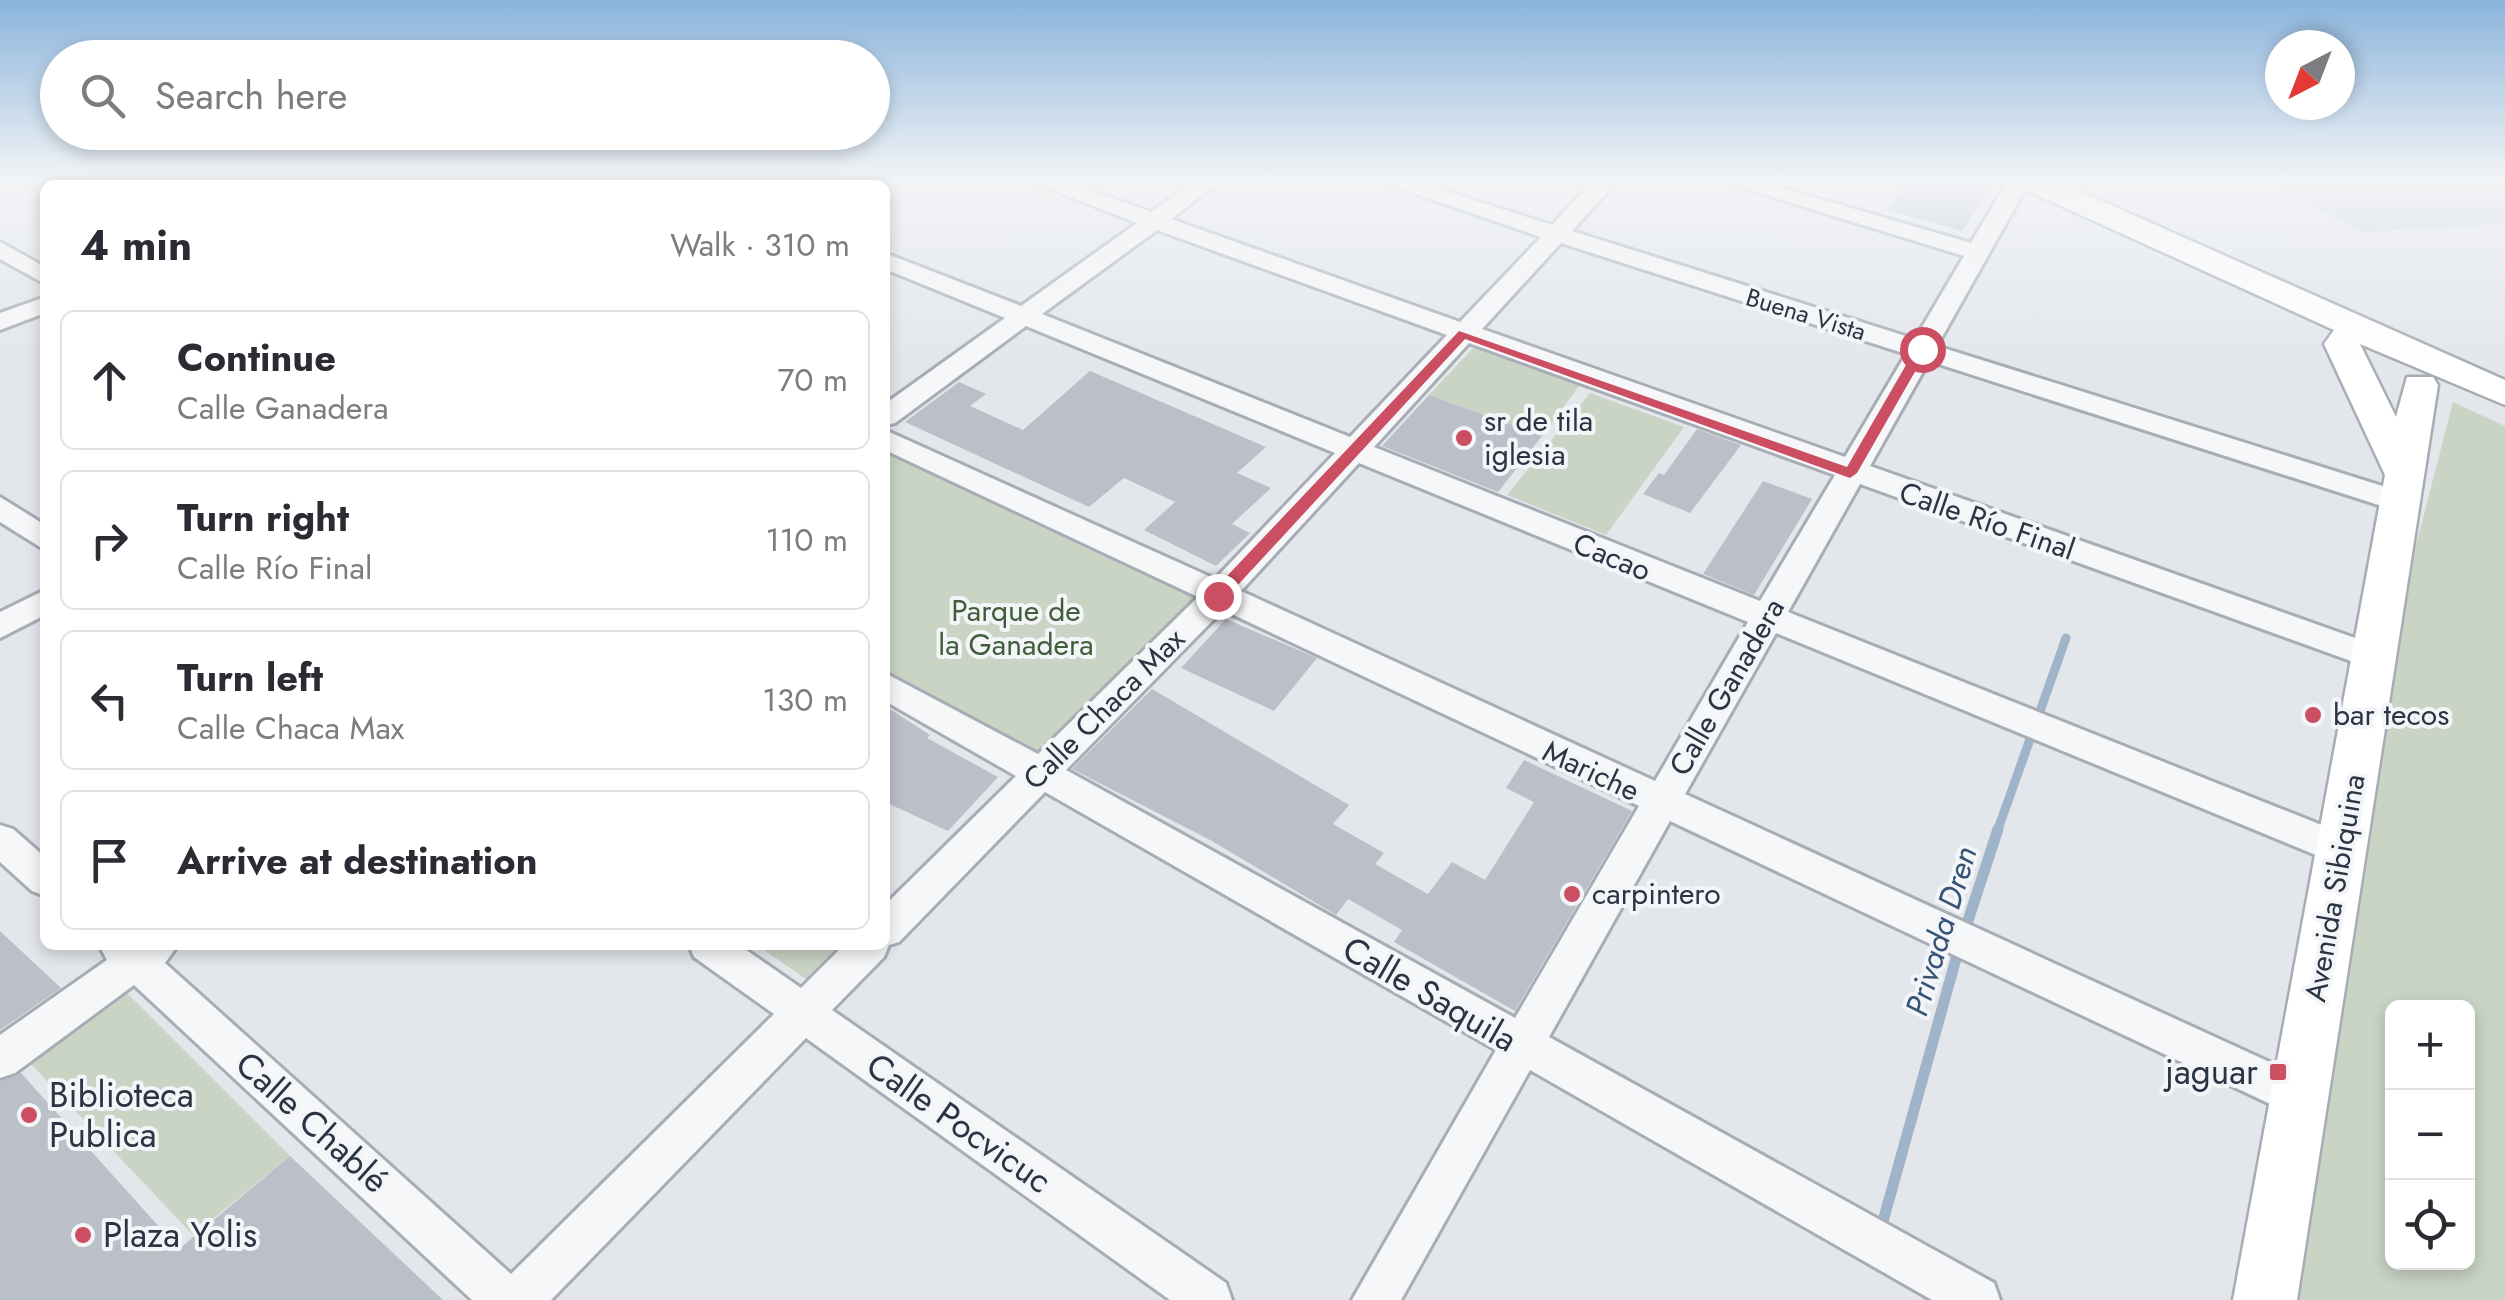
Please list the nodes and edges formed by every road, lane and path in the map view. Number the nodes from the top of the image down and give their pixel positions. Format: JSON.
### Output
{"nodes":[{"id":1,"x":1129,"y":240,"type":"edge"},
{"id":2,"x":1202,"y":240,"type":"edge"},
{"id":3,"x":1551,"y":240,"type":"edge"},
{"id":4,"x":1563,"y":240,"type":"edge"},
{"id":5,"x":1933,"y":240,"type":"edge"},
{"id":6,"x":1984,"y":240,"type":"edge"},
{"id":7,"x":2158,"y":240,"type":"edge"},
{"id":8,"x":0,"y":249,"type":"edge"},
{"id":9,"x":1976,"y":252,"type":"junction"},
{"id":10,"x":890,"y":262,"type":"edge"},
{"id":11,"x":40,"y":274,"type":"edge"},
{"id":12,"x":40,"y":306,"type":"edge"},
{"id":13,"x":1024,"y":316,"type":"junction"},
{"id":14,"x":0,"y":322,"type":"edge"},
{"id":15,"x":1463,"y":334,"type":"junction"},
{"id":16,"x":2354,"y":337,"type":"junction"},
{"id":17,"x":1922,"y":349,"type":"junction"},
{"id":18,"x":2425,"y":371,"type":"junction"},
{"id":19,"x":2505,"y":394,"type":"edge"},
{"id":20,"x":890,"y":413,"type":"edge"},
{"id":21,"x":2505,"y":421,"type":"edge"},
{"id":22,"x":890,"y":441,"type":"edge"},
{"id":23,"x":1354,"y":451,"type":"junction"},
{"id":24,"x":1850,"y":473,"type":"junction"},
{"id":25,"x":2403,"y":489,"type":"junction"},
{"id":26,"x":0,"y":507,"type":"edge"},
{"id":27,"x":40,"y":536,"type":"edge"},
{"id":28,"x":1218,"y":596,"type":"junction"},
{"id":29,"x":40,"y":603,"type":"edge"},
{"id":30,"x":1766,"y":620,"type":"junction"},
{"id":31,"x":0,"y":626,"type":"edge"},
{"id":32,"x":2374,"y":657,"type":"junction"},
{"id":33,"x":890,"y":689,"type":"edge"},
{"id":34,"x":1039,"y":772,"type":"junction"},
{"id":35,"x":1660,"y":803,"type":"junction"},
{"id":36,"x":0,"y":840,"type":"edge"},
{"id":37,"x":2342,"y":849,"type":"junction"},
{"id":38,"x":40,"y":876,"type":"edge"},
{"id":39,"x":890,"y":925,"type":"edge"},
{"id":40,"x":138,"y":950,"type":"edge"},
{"id":41,"x":715,"y":950,"type":"edge"},
{"id":42,"x":865,"y":950,"type":"edge"},
{"id":43,"x":804,"y":1013,"type":"junction"},
{"id":44,"x":1521,"y":1046,"type":"junction"},
{"id":45,"x":0,"y":1059,"type":"edge"},
{"id":46,"x":2300,"y":1097,"type":"junction"},
{"id":47,"x":506,"y":1300,"type":"edge"},
{"id":48,"x":518,"y":1300,"type":"edge"},
{"id":49,"x":1209,"y":1300,"type":"edge"},
{"id":50,"x":1375,"y":1300,"type":"edge"},
{"id":51,"x":1977,"y":1300,"type":"edge"},
{"id":52,"x":2265,"y":1300,"type":"edge"}],
"edges":[{"from":1,"to":13,"type":"street"},
{"from":2,"to":15,"type":"street","name":"Calle Río Final"},
{"from":3,"to":15,"type":"street","name":"Calle Chaca Max"},
{"from":4,"to":17,"type":"street","name":"Buena Vista"},
{"from":5,"to":9,"type":"street"},
{"from":6,"to":9,"type":"street","name":"Calle Ganadera"},
{"from":7,"to":16,"type":"street"},
{"from":8,"to":11,"type":"street"},
{"from":9,"to":17,"type":"street","name":"Calle Ganadera"},
{"from":10,"to":13,"type":"street","name":"Cacao"},
{"from":12,"to":14,"type":"street"},
{"from":13,"to":20,"type":"street"},
{"from":13,"to":23,"type":"street","name":"Cacao"},
{"from":15,"to":23,"type":"street","name":"Calle Chaca Max"},
{"from":15,"to":24,"type":"street","name":"Calle Río Final"},
{"from":16,"to":18,"type":"street"},
{"from":16,"to":25,"type":"street"},
{"from":17,"to":24,"type":"street","name":"Calle Ganadera"},
{"from":17,"to":25,"type":"street","name":"Buena Vista"},
{"from":18,"to":19,"type":"street"},
{"from":18,"to":21,"type":"street"},
{"from":18,"to":25,"type":"street","name":"Avenida Sibiquina"},
{"from":22,"to":28,"type":"street","name":"Mariche"},
{"from":23,"to":28,"type":"street","name":"Calle Chaca Max"},
{"from":23,"to":30,"type":"street","name":"Cacao"},
{"from":24,"to":30,"type":"street","name":"Calle Ganadera"},
{"from":24,"to":32,"type":"street","name":"Calle Río Final"},
{"from":25,"to":32,"type":"street","name":"Avenida Sibiquina"},
{"from":26,"to":27,"type":"street"},
{"from":28,"to":34,"type":"street","name":"Calle Chaca Max"},
{"from":28,"to":35,"type":"street","name":"Mariche"},
{"from":29,"to":31,"type":"street"},
{"from":30,"to":35,"type":"street","name":"Calle Ganadera"},
{"from":30,"to":37,"type":"street","name":"Cacao"},
{"from":32,"to":37,"type":"street","name":"Avenida Sibiquina"},
{"from":33,"to":34,"type":"street","name":"Calle Saquila"},
{"from":34,"to":39,"type":"street","name":"Calle Chaca Max"},
{"from":34,"to":44,"type":"street","name":"Calle Saquila"},
{"from":35,"to":44,"type":"street","name":"Calle Ganadera"},
{"from":35,"to":46,"type":"street","name":"Mariche"},
{"from":36,"to":38,"type":"street"},
{"from":37,"to":46,"type":"street","name":"Avenida Sibiquina"},
{"from":40,"to":45,"type":"street"},
{"from":40,"to":47,"type":"street","name":"Calle Chablé"},
{"from":41,"to":43,"type":"street","name":"Calle Pocvicuc"},
{"from":42,"to":43,"type":"street"},
{"from":43,"to":48,"type":"street"},
{"from":43,"to":49,"type":"street","name":"Calle Pocvicuc"},
{"from":44,"to":50,"type":"street","name":"Calle Ganadera"},
{"from":44,"to":51,"type":"street","name":"Calle Saquila"},
{"from":46,"to":52,"type":"street","name":"Avenida Sibiquina"}]}
